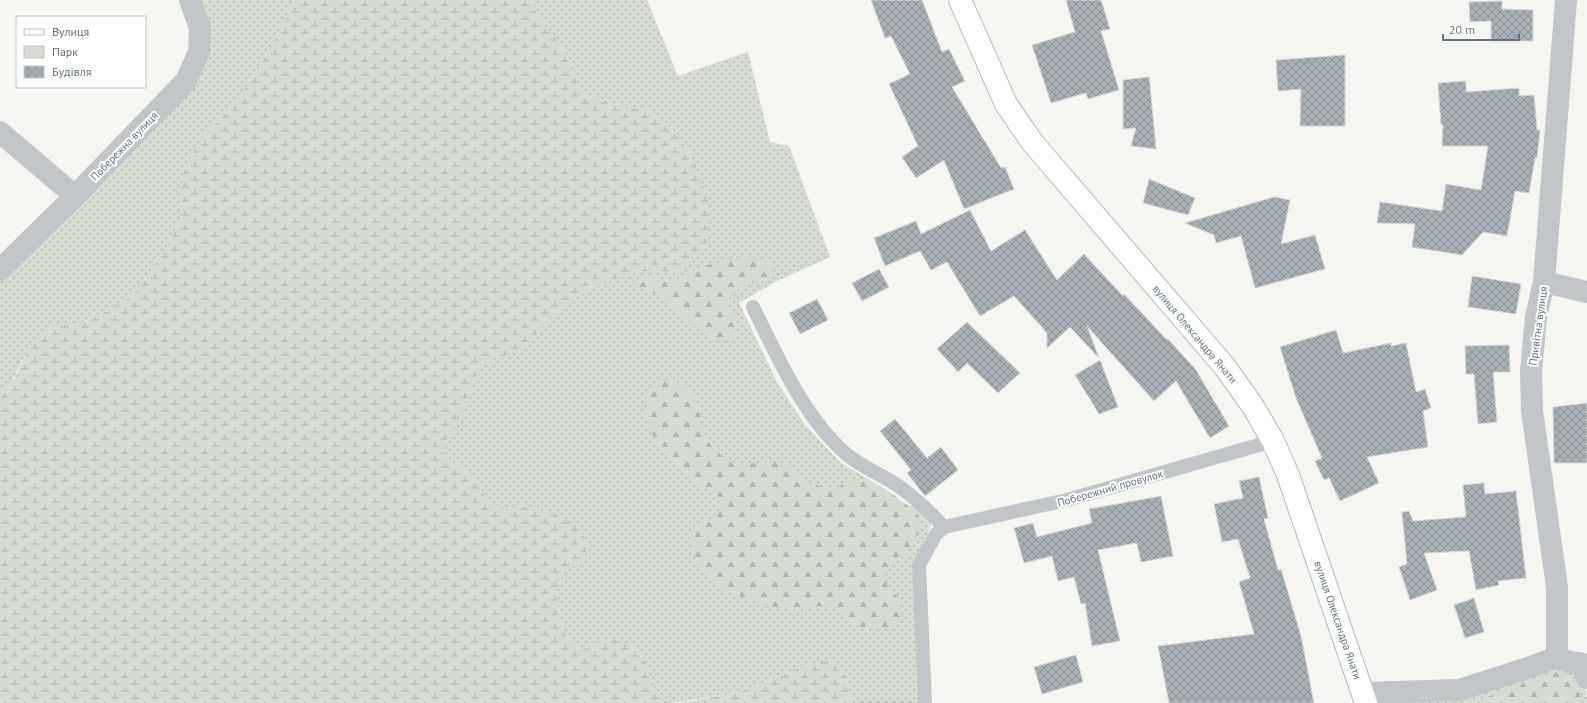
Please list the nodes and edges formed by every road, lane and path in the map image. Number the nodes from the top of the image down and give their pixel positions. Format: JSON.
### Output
{"nodes":[{"id":1,"x":190,"y":0,"type":"edge"},
{"id":2,"x":960,"y":0,"type":"edge"},
{"id":3,"x":1566,"y":0,"type":"edge"},
{"id":4,"x":0,"y":132,"type":"edge"},
{"id":5,"x":75,"y":196,"type":"junction"},
{"id":6,"x":0,"y":270,"type":"edge"},
{"id":7,"x":1544,"y":282,"type":"junction"},
{"id":8,"x":1587,"y":292,"type":"edge"},
{"id":9,"x":753,"y":307,"type":"dead end"},
{"id":10,"x":1273,"y":441,"type":"junction"},
{"id":11,"x":944,"y":527,"type":"junction"},
{"id":12,"x":1557,"y":657,"type":"junction"},
{"id":13,"x":1587,"y":678,"type":"edge"},
{"id":14,"x":1365,"y":698,"type":"edge"},
{"id":15,"x":925,"y":703,"type":"edge"}],
"edges":[{"from":1,"to":5,"type":"street","name":"Побережна вулиця"},
{"from":2,"to":10,"type":"street","name":"вулиця Олександра Янати"},
{"from":3,"to":7,"type":"street","name":"Привітна вулиця"},
{"from":4,"to":5,"type":"street"},
{"from":5,"to":6,"type":"street","name":"Побережна вулиця"},
{"from":7,"to":8,"type":"street"},
{"from":7,"to":12,"type":"street","name":"Привітна вулиця"},
{"from":9,"to":11,"type":"lane"},
{"from":10,"to":11,"type":"lane","name":"Побережний провулок"},
{"from":10,"to":14,"type":"street","name":"вулиця Олександра Янати"},
{"from":11,"to":15,"type":"lane"},
{"from":12,"to":13,"type":"street"},
{"from":12,"to":14,"type":"street"}]}
